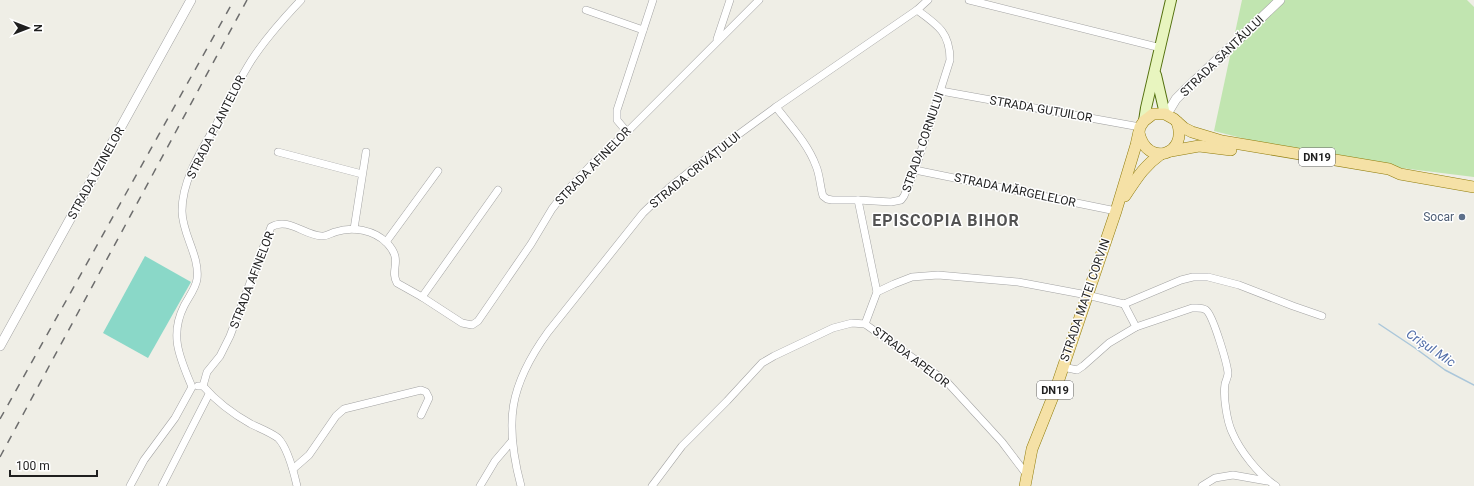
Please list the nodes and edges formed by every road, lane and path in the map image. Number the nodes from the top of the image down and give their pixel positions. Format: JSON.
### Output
{"nodes":[{"id":1,"x":191,"y":0,"type":"edge"},
{"id":2,"x":301,"y":0,"type":"edge"},
{"id":3,"x":653,"y":0,"type":"edge"},
{"id":4,"x":730,"y":0,"type":"edge"},
{"id":5,"x":759,"y":0,"type":"edge"},
{"id":6,"x":928,"y":0,"type":"edge"},
{"id":7,"x":969,"y":0,"type":"edge"},
{"id":8,"x":1171,"y":0,"type":"edge"},
{"id":9,"x":1280,"y":0,"type":"edge"},
{"id":10,"x":586,"y":10,"type":"dead end"},
{"id":11,"x":917,"y":10,"type":"junction"},
{"id":12,"x":643,"y":30,"type":"junction"},
{"id":13,"x":716,"y":41,"type":"junction"},
{"id":14,"x":1161,"y":48,"type":"junction"},
{"id":15,"x":1156,"y":70,"type":"junction"},
{"id":16,"x":941,"y":91,"type":"junction"},
{"id":17,"x":776,"y":106,"type":"junction"},
{"id":18,"x":1166,"y":114,"type":"junction"},
{"id":19,"x":1177,"y":122,"type":"junction"},
{"id":20,"x":1141,"y":127,"type":"junction"},
{"id":21,"x":627,"y":132,"type":"junction"},
{"id":22,"x":278,"y":152,"type":"dead end"},
{"id":23,"x":366,"y":152,"type":"dead end"},
{"id":24,"x":1166,"y":153,"type":"junction"},
{"id":25,"x":915,"y":170,"type":"junction"},
{"id":26,"x":438,"y":171,"type":"dead end"},
{"id":27,"x":362,"y":174,"type":"junction"},
{"id":28,"x":1400,"y":174,"type":"junction"},
{"id":29,"x":1474,"y":187,"type":"edge"},
{"id":30,"x":498,"y":190,"type":"dead end"},
{"id":31,"x":858,"y":200,"type":"junction"},
{"id":32,"x":1117,"y":209,"type":"junction"},
{"id":33,"x":354,"y":229,"type":"junction"},
{"id":34,"x":386,"y":242,"type":"junction"},
{"id":35,"x":877,"y":292,"type":"junction"},
{"id":36,"x":1087,"y":295,"type":"junction"},
{"id":37,"x":422,"y":297,"type":"junction"},
{"id":38,"x":1124,"y":304,"type":"junction"},
{"id":39,"x":1322,"y":316,"type":"dead end"},
{"id":40,"x":865,"y":324,"type":"junction"},
{"id":41,"x":1136,"y":327,"type":"junction"},
{"id":42,"x":0,"y":346,"type":"edge"},
{"id":43,"x":1062,"y":367,"type":"junction"},
{"id":44,"x":202,"y":386,"type":"junction"},
{"id":45,"x":192,"y":387,"type":"junction"},
{"id":46,"x":209,"y":394,"type":"junction"},
{"id":47,"x":421,"y":415,"type":"dead end"},
{"id":48,"x":512,"y":441,"type":"junction"},
{"id":49,"x":294,"y":469,"type":"junction"},
{"id":50,"x":1026,"y":481,"type":"edge"},
{"id":51,"x":1267,"y":481,"type":"junction"},
{"id":52,"x":130,"y":486,"type":"edge"},
{"id":53,"x":162,"y":486,"type":"edge"},
{"id":54,"x":297,"y":486,"type":"edge"},
{"id":55,"x":480,"y":486,"type":"edge"},
{"id":56,"x":521,"y":486,"type":"edge"},
{"id":57,"x":652,"y":486,"type":"edge"},
{"id":58,"x":1202,"y":486,"type":"edge"},
{"id":59,"x":1276,"y":486,"type":"edge"}],
"edges":[{"from":1,"to":42,"type":"street","name":"STRADA UZINELOR"},
{"from":2,"to":45,"type":"street","name":"STRADA PLANTELOR"},
{"from":3,"to":12,"type":"street"},
{"from":4,"to":13,"type":"street"},
{"from":5,"to":13,"type":"street","name":"STRADA AFINELOR"},
{"from":6,"to":11,"type":"street","name":"STRADA CRIVĂȚULUI"},
{"from":7,"to":14,"type":"street"},
{"from":8,"to":14,"type":"main road","name":"STRADA MATEI CORVIN"},
{"from":9,"to":18,"type":"street","name":"STRADA SANTĂULUI"},
{"from":10,"to":12,"type":"street"},
{"from":11,"to":16,"type":"street","name":"STRADA CORNULUI"},
{"from":11,"to":17,"type":"street","name":"STRADA CRIVĂȚULUI"},
{"from":12,"to":21,"type":"street"},
{"from":13,"to":21,"type":"street","name":"STRADA AFINELOR"},
{"from":14,"to":15,"type":"main road","name":"STRADA MATEI CORVIN"},
{"from":15,"to":18,"type":"main road","name":"STRADA MATEI CORVIN"},
{"from":15,"to":20,"type":"main road","name":"STRADA MATEI CORVIN"},
{"from":16,"to":20,"type":"street","name":"STRADA GUTUILOR"},
{"from":16,"to":25,"type":"street","name":"STRADA CORNULUI"},
{"from":17,"to":31,"type":"street","name":"STRADA CORNULUI"},
{"from":17,"to":48,"type":"street","name":"STRADA CRIVĂȚULUI"},
{"from":18,"to":19,"type":"main road","number":"DN19"},
{"from":18,"to":20,"type":"main road"},
{"from":19,"to":24,"type":"main road","number":"DN19"},
{"from":19,"to":28,"type":"main road","number":"DN19"},
{"from":20,"to":24,"type":"main road"},
{"from":20,"to":32,"type":"main road","name":"STRADA MATEI CORVIN","number":"DN19"},
{"from":21,"to":37,"type":"street","name":"STRADA AFINELOR"},
{"from":22,"to":27,"type":"street"},
{"from":23,"to":27,"type":"street"},
{"from":24,"to":28,"type":"main road","number":"DN19"},
{"from":24,"to":32,"type":"main road","name":"STRADA MATEI CORVIN","number":"DN19"},
{"from":25,"to":31,"type":"street","name":"STRADA CORNULUI"},
{"from":25,"to":32,"type":"street","name":"STRADA MĂRGELELOR"},
{"from":26,"to":34,"type":"street"},
{"from":27,"to":33,"type":"street"},
{"from":28,"to":29,"type":"main road","number":"DN19"},
{"from":30,"to":37,"type":"street"},
{"from":31,"to":35,"type":"street"},
{"from":32,"to":36,"type":"main road","name":"STRADA MATEI CORVIN","number":"DN19"},
{"from":33,"to":34,"type":"street","name":"STRADA AFINELOR"},
{"from":33,"to":44,"type":"street","name":"STRADA AFINELOR"},
{"from":34,"to":37,"type":"street","name":"STRADA AFINELOR"},
{"from":35,"to":36,"type":"street"},
{"from":35,"to":40,"type":"street"},
{"from":36,"to":38,"type":"street"},
{"from":36,"to":43,"type":"main road","name":"STRADA MATEI CORVIN","number":"DN19"},
{"from":38,"to":39,"type":"street"},
{"from":38,"to":41,"type":"street"},
{"from":40,"to":50,"type":"street","name":"STRADA APELOR"},
{"from":40,"to":57,"type":"street","name":"STRADA APELOR"},
{"from":41,"to":43,"type":"street"},
{"from":41,"to":51,"type":"street"},
{"from":43,"to":50,"type":"main road","name":"STRADA MATEI CORVIN","number":"DN19"},
{"from":44,"to":45,"type":"street"},
{"from":44,"to":46,"type":"street"},
{"from":45,"to":52,"type":"street"},
{"from":46,"to":49,"type":"street"},
{"from":46,"to":53,"type":"street"},
{"from":47,"to":49,"type":"street"},
{"from":48,"to":55,"type":"street"},
{"from":48,"to":56,"type":"street","name":"STRADA CRIVĂȚULUI"},
{"from":49,"to":54,"type":"street"},
{"from":51,"to":58,"type":"street"},
{"from":51,"to":59,"type":"street"}]}
